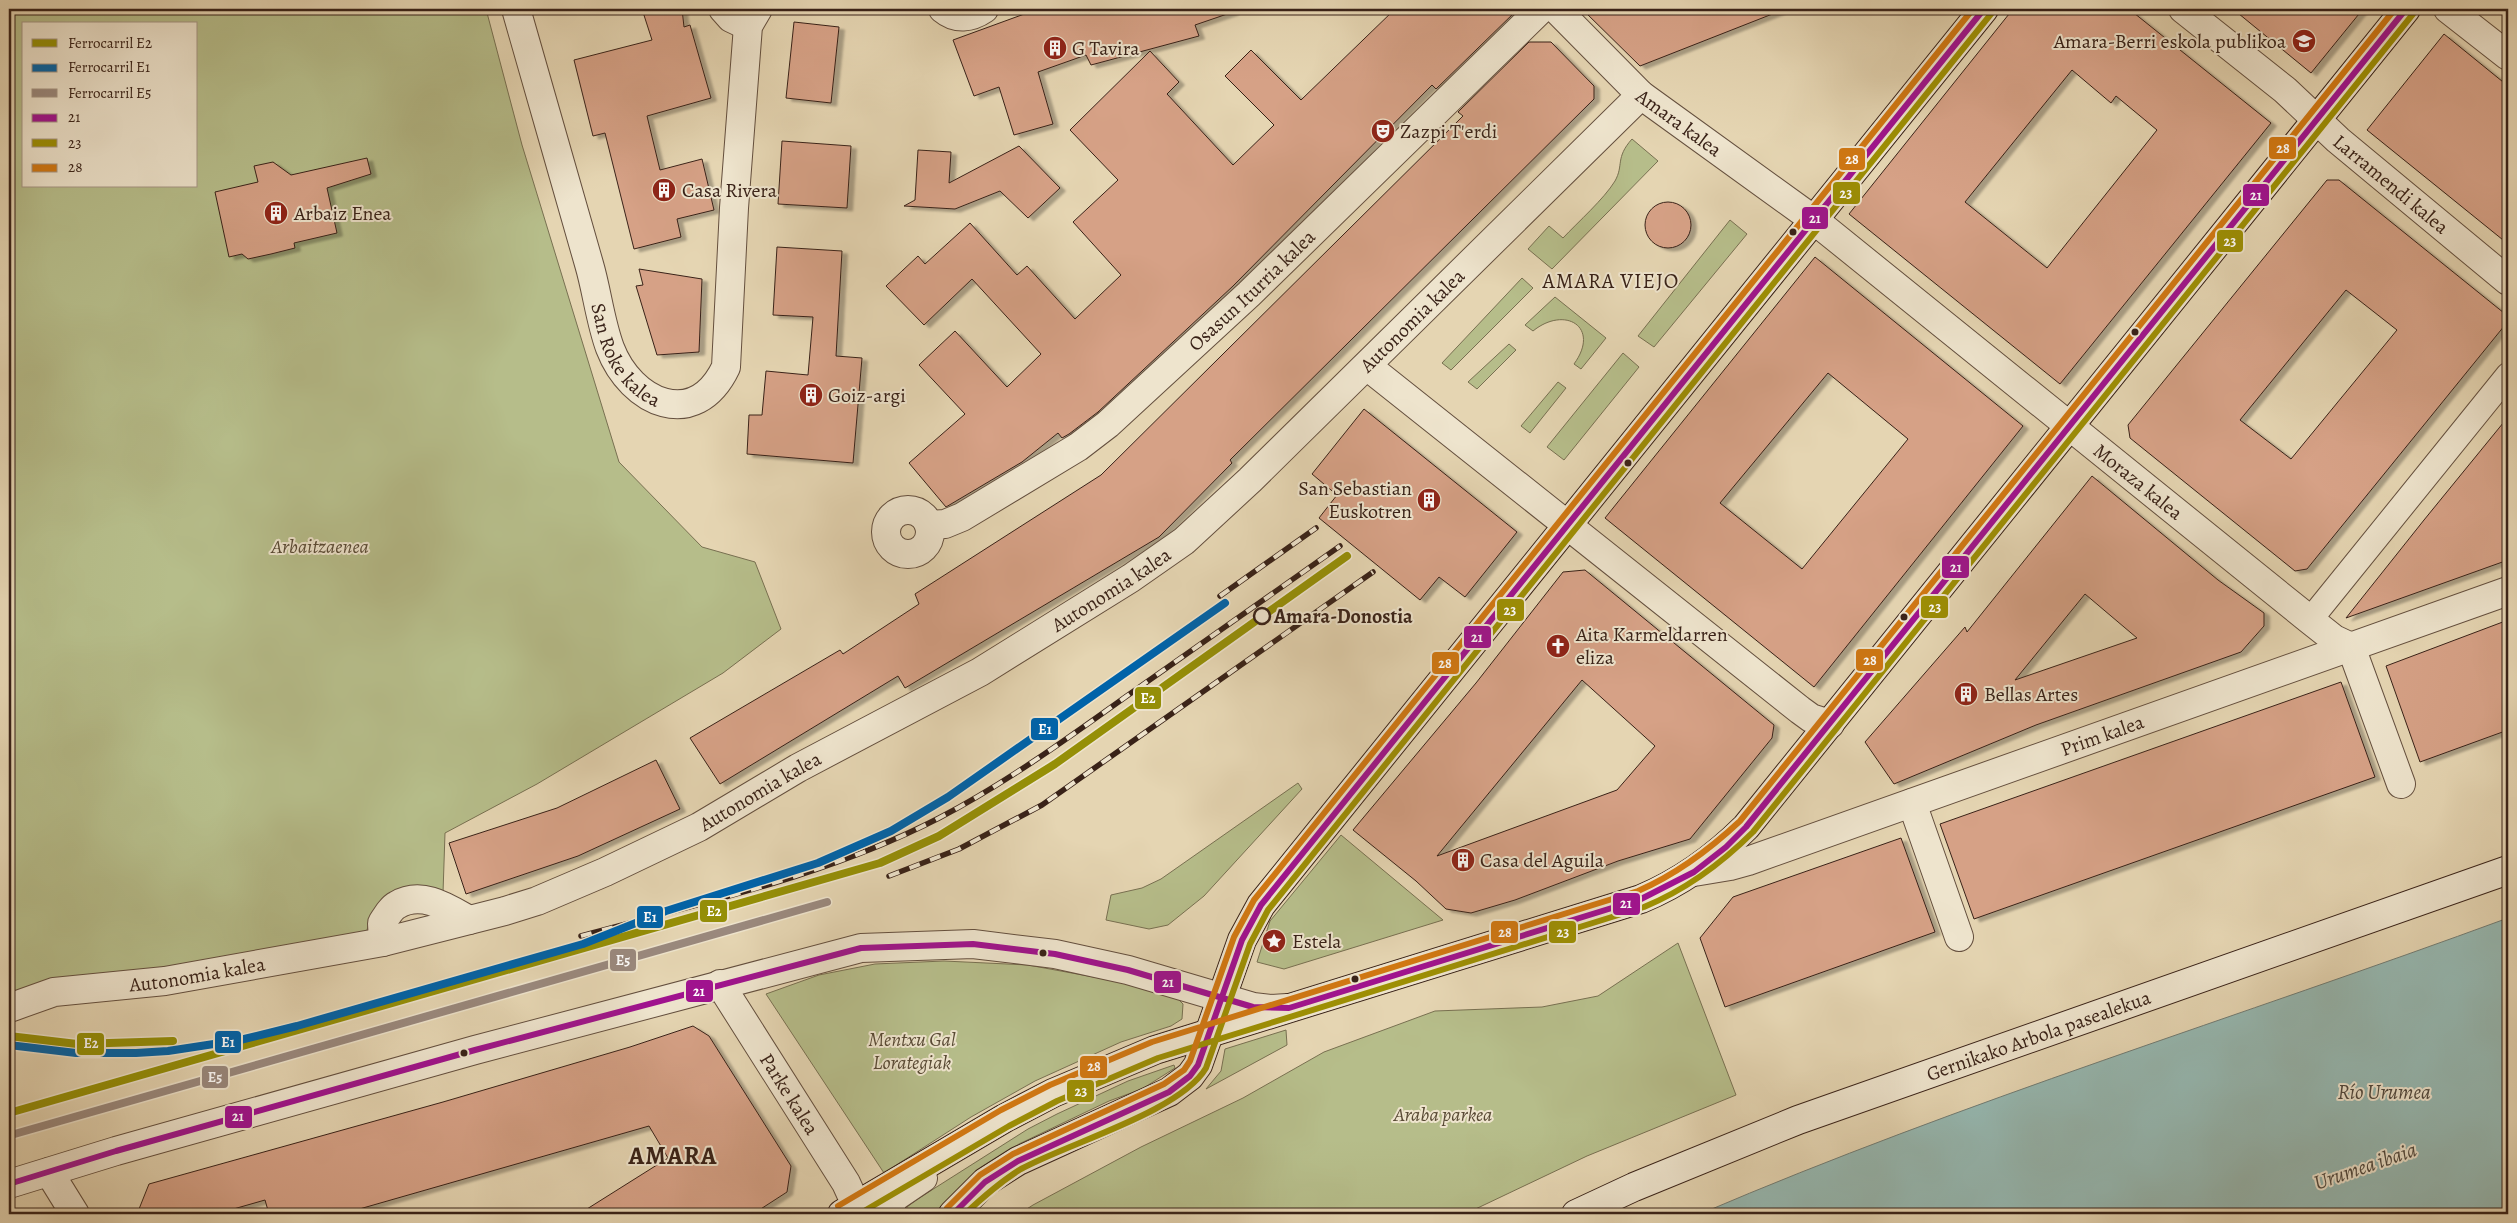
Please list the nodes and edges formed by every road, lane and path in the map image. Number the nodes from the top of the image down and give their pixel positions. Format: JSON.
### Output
{"nodes":[{"id":1,"x":516,"y":9,"type":"edge"},
{"id":2,"x":723,"y":9,"type":"edge"},
{"id":3,"x":943,"y":9,"type":"edge"},
{"id":4,"x":984,"y":9,"type":"edge"},
{"id":5,"x":1541,"y":9,"type":"edge"},
{"id":6,"x":1556,"y":9,"type":"edge"},
{"id":7,"x":1984,"y":9,"type":"edge"},
{"id":8,"x":2184,"y":9,"type":"edge"},
{"id":9,"x":2406,"y":9,"type":"edge"},
{"id":10,"x":2448,"y":9,"type":"edge"},
{"id":11,"x":753,"y":17,"type":"edge"},
{"id":12,"x":2508,"y":56,"type":"edge"},
{"id":13,"x":1641,"y":95,"type":"junction"},
{"id":14,"x":2316,"y":119,"type":"junction"},
{"id":15,"x":1814,"y":220,"type":"junction"},
{"id":16,"x":2508,"y":281,"type":"edge"},
{"id":17,"x":1367,"y":366,"type":"junction"},
{"id":18,"x":2508,"y":375,"type":"edge"},
{"id":19,"x":2069,"y":426,"type":"junction"},
{"id":20,"x":930,"y":525,"type":"dead end"},
{"id":21,"x":1568,"y":525,"type":"junction"},
{"id":22,"x":2508,"y":591,"type":"edge"},
{"id":23,"x":2310,"y":620,"type":"junction"},
{"id":24,"x":2351,"y":647,"type":"junction"},
{"id":25,"x":1830,"y":724,"type":"junction"},
{"id":26,"x":2401,"y":784,"type":"dead end"},
{"id":27,"x":1912,"y":803,"type":"junction"},
{"id":28,"x":2508,"y":870,"type":"edge"},
{"id":29,"x":1694,"y":872,"type":"junction"},
{"id":30,"x":1959,"y":937,"type":"dead end"},
{"id":31,"x":720,"y":984,"type":"junction"},
{"id":32,"x":1185,"y":987,"type":"junction"},
{"id":33,"x":1222,"y":998,"type":"junction"},
{"id":34,"x":12,"y":1007,"type":"dead end"},
{"id":35,"x":1289,"y":1008,"type":"junction"},
{"id":36,"x":1202,"y":1035,"type":"junction"},
{"id":37,"x":958,"y":1145,"type":"junction"},
{"id":38,"x":48,"y":1172,"type":"junction"},
{"id":39,"x":9,"y":1184,"type":"edge"},
{"id":40,"x":849,"y":1210,"type":"edge"},
{"id":41,"x":75,"y":1214,"type":"edge"},
{"id":42,"x":885,"y":1214,"type":"edge"},
{"id":43,"x":953,"y":1214,"type":"edge"},
{"id":44,"x":1576,"y":1214,"type":"edge"}],
"edges":[{"from":1,"to":11,"type":"street","name":"San Roke kalea"},
{"from":2,"to":11,"type":"street","name":"San Roke kalea"},
{"from":3,"to":4,"type":"street"},
{"from":5,"to":20,"type":"street","name":"Osasun Iturria kalea"},
{"from":6,"to":13,"type":"street","name":"Amara kalea"},
{"from":7,"to":15,"type":"street"},
{"from":8,"to":14,"type":"street","name":"Larramendi kalea"},
{"from":9,"to":14,"type":"street"},
{"from":10,"to":12,"type":"street"},
{"from":13,"to":15,"type":"street","name":"Amara kalea"},
{"from":13,"to":17,"type":"street","name":"Autonomia kalea"},
{"from":14,"to":16,"type":"street","name":"Larramendi kalea"},
{"from":14,"to":19,"type":"street"},
{"from":15,"to":19,"type":"street","name":"Moraza kalea"},
{"from":15,"to":21,"type":"street"},
{"from":17,"to":21,"type":"street"},
{"from":17,"to":34,"type":"street","name":"Autonomia kalea"},
{"from":18,"to":23,"type":"street"},
{"from":19,"to":23,"type":"street","name":"Moraza kalea"},
{"from":19,"to":25,"type":"street"},
{"from":21,"to":25,"type":"street"},
{"from":21,"to":33,"type":"street"},
{"from":22,"to":24,"type":"street","name":"Prim kalea"},
{"from":23,"to":24,"type":"street","name":"Moraza kalea"},
{"from":24,"to":26,"type":"street"},
{"from":24,"to":27,"type":"street","name":"Prim kalea"},
{"from":25,"to":29,"type":"street"},
{"from":27,"to":29,"type":"street","name":"Prim kalea"},
{"from":27,"to":30,"type":"street"},
{"from":28,"to":44,"type":"street","name":"Gernikako Arbola pasealekua"},
{"from":29,"to":35,"type":"street"},
{"from":31,"to":32,"type":"street"},
{"from":31,"to":38,"type":"street"},
{"from":31,"to":40,"type":"street","name":"Parke kalea"},
{"from":32,"to":33,"type":"street"},
{"from":32,"to":36,"type":"street"},
{"from":33,"to":35,"type":"street"},
{"from":33,"to":36,"type":"street"},
{"from":35,"to":36,"type":"street"},
{"from":36,"to":37,"type":"street"},
{"from":36,"to":43,"type":"street"},
{"from":37,"to":40,"type":"street"},
{"from":37,"to":42,"type":"street"},
{"from":38,"to":39,"type":"street"},
{"from":38,"to":41,"type":"street"}]}
